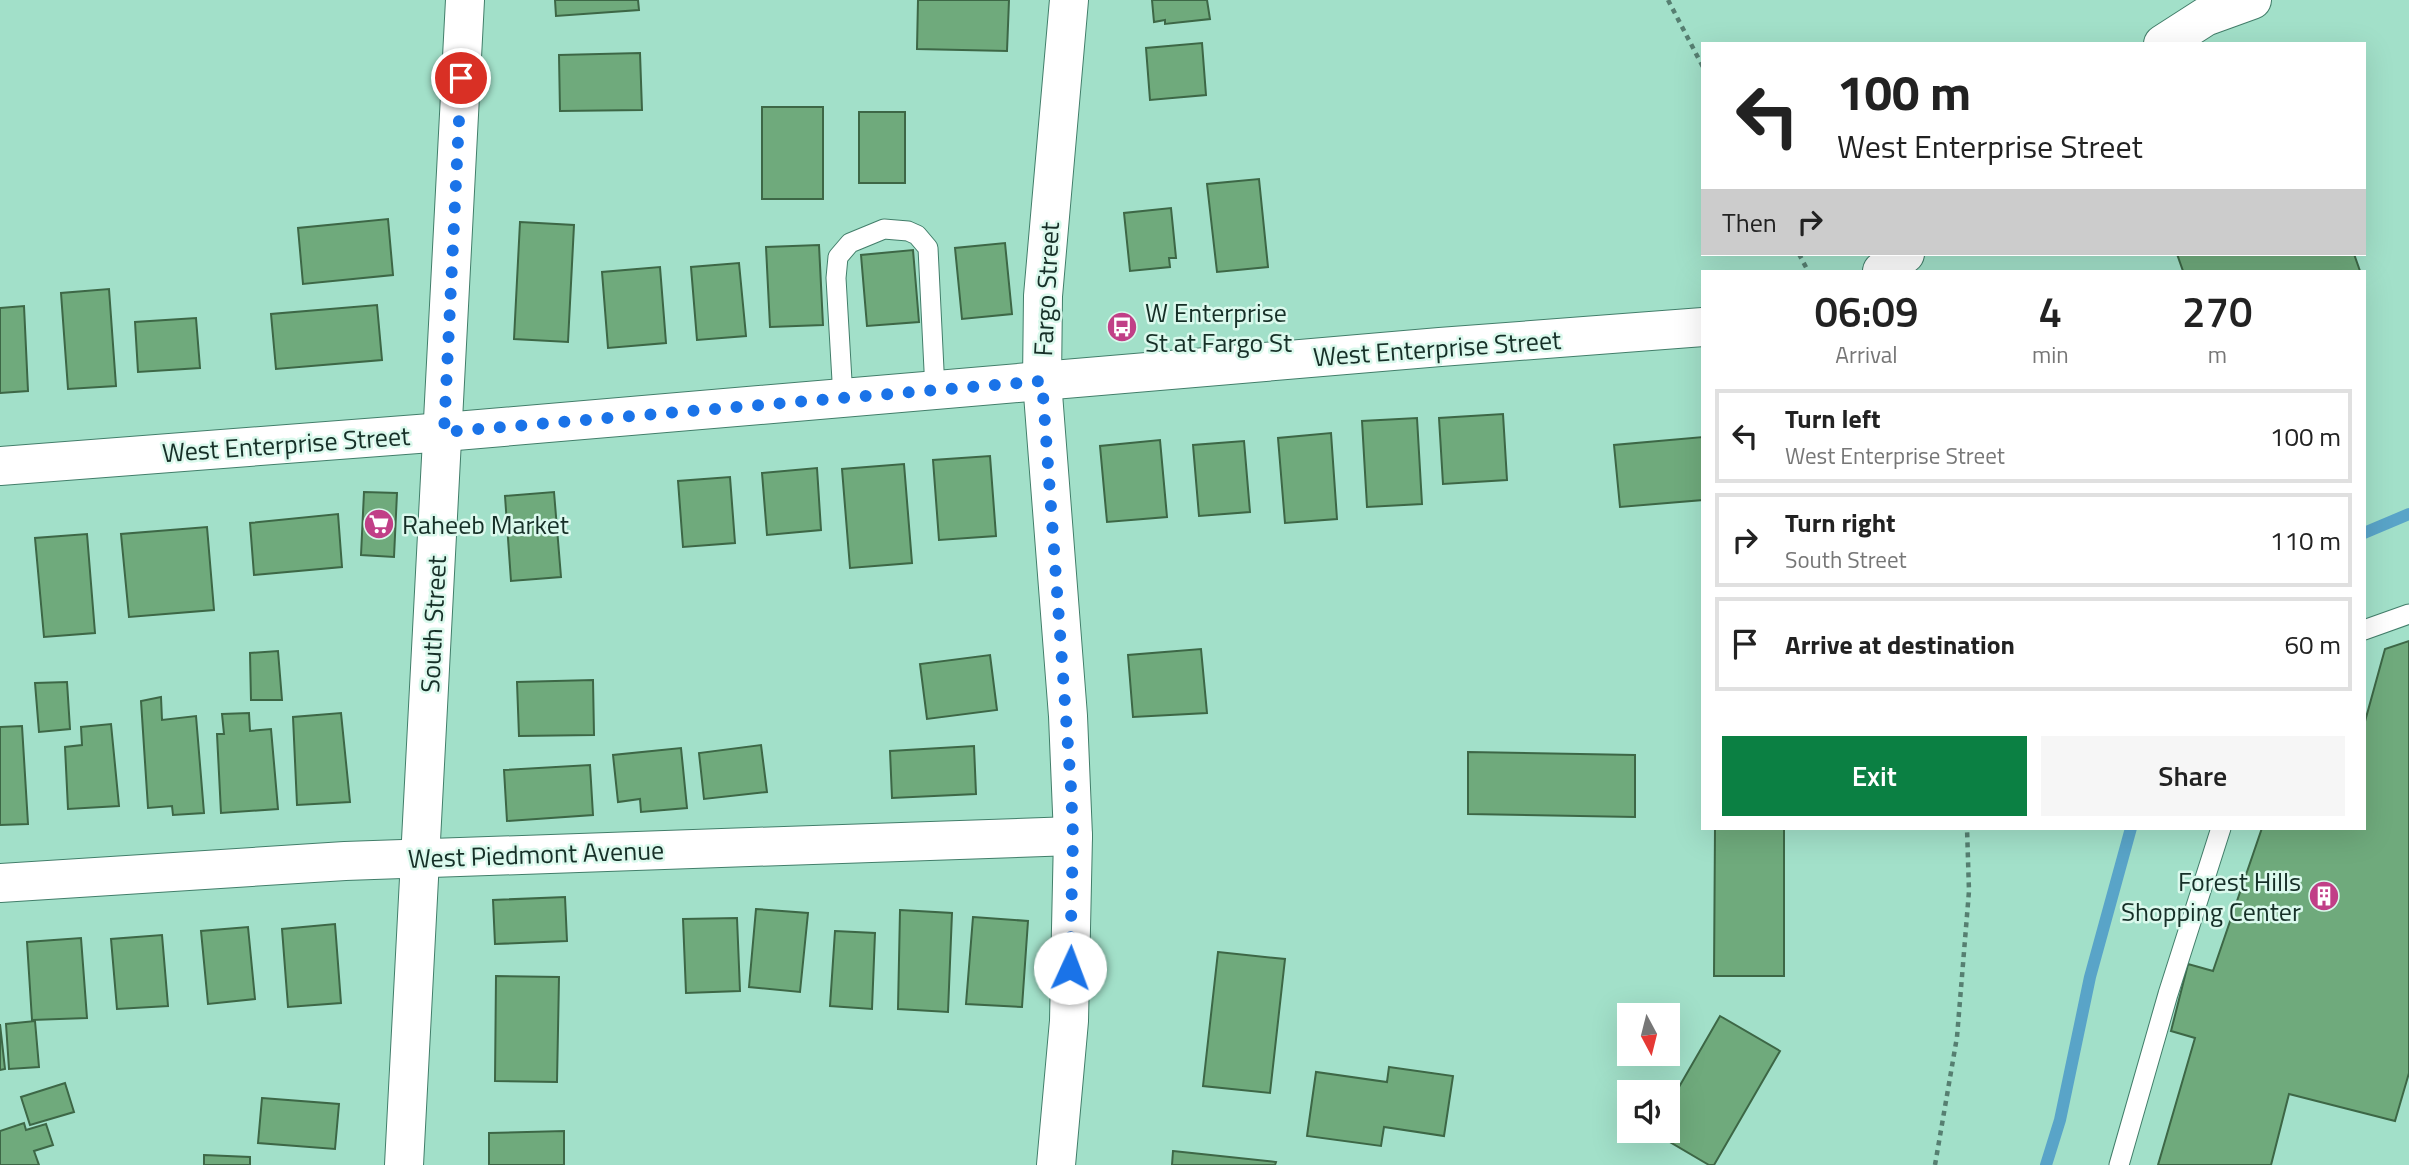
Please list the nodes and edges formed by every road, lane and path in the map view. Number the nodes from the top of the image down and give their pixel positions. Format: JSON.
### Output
{"nodes":[{"id":1,"x":465,"y":0,"type":"edge"},
{"id":2,"x":1069,"y":0,"type":"edge"},
{"id":3,"x":1668,"y":0,"type":"edge"},
{"id":4,"x":2229,"y":3,"type":"edge"},
{"id":5,"x":2166,"y":42,"type":"edge"},
{"id":6,"x":1701,"y":63,"type":"edge"},
{"id":7,"x":1902,"y":256,"type":"edge"},
{"id":8,"x":1883,"y":270,"type":"edge"},
{"id":9,"x":1701,"y":327,"type":"edge"},
{"id":10,"x":1042,"y":381,"type":"junction"},
{"id":11,"x":935,"y":390,"type":"junction"},
{"id":12,"x":843,"y":398,"type":"junction"},
{"id":13,"x":444,"y":432,"type":"junction"},
{"id":14,"x":0,"y":466,"type":"edge"},
{"id":15,"x":2409,"y":614,"type":"edge"},
{"id":16,"x":2366,"y":629,"type":"edge"},
{"id":17,"x":1967,"y":830,"type":"edge"},
{"id":18,"x":2220,"y":830,"type":"edge"},
{"id":19,"x":1073,"y":836,"type":"junction"},
{"id":20,"x":420,"y":858,"type":"junction"},
{"id":21,"x":0,"y":883,"type":"edge"},
{"id":22,"x":404,"y":1165,"type":"edge"},
{"id":23,"x":1056,"y":1165,"type":"edge"},
{"id":24,"x":1935,"y":1165,"type":"edge"},
{"id":25,"x":2119,"y":1165,"type":"edge"}],
"edges":[{"from":1,"to":13,"type":"street","name":"South Street"},
{"from":2,"to":10,"type":"street","name":"Fargo Street"},
{"from":3,"to":6,"type":"path"},
{"from":4,"to":5,"type":"street"},
{"from":7,"to":8,"type":"street"},
{"from":9,"to":10,"type":"street","name":"West Enterprise Street"},
{"from":10,"to":11,"type":"street","name":"West Enterprise Street"},
{"from":10,"to":19,"type":"street","name":"Fargo Street"},
{"from":11,"to":12,"type":"street","name":"West Enterprise Street"},
{"from":11,"to":12,"type":"lane"},
{"from":12,"to":13,"type":"street","name":"West Enterprise Street"},
{"from":13,"to":14,"type":"street","name":"West Enterprise Street"},
{"from":13,"to":20,"type":"street","name":"South Street"},
{"from":15,"to":16,"type":"lane"},
{"from":17,"to":24,"type":"path"},
{"from":18,"to":25,"type":"lane"},
{"from":19,"to":20,"type":"street","name":"West Piedmont Avenue"},
{"from":19,"to":23,"type":"street","name":"Fargo Street"},
{"from":20,"to":21,"type":"street","name":"West Piedmont Avenue"},
{"from":20,"to":22,"type":"street","name":"South Street"}]}
